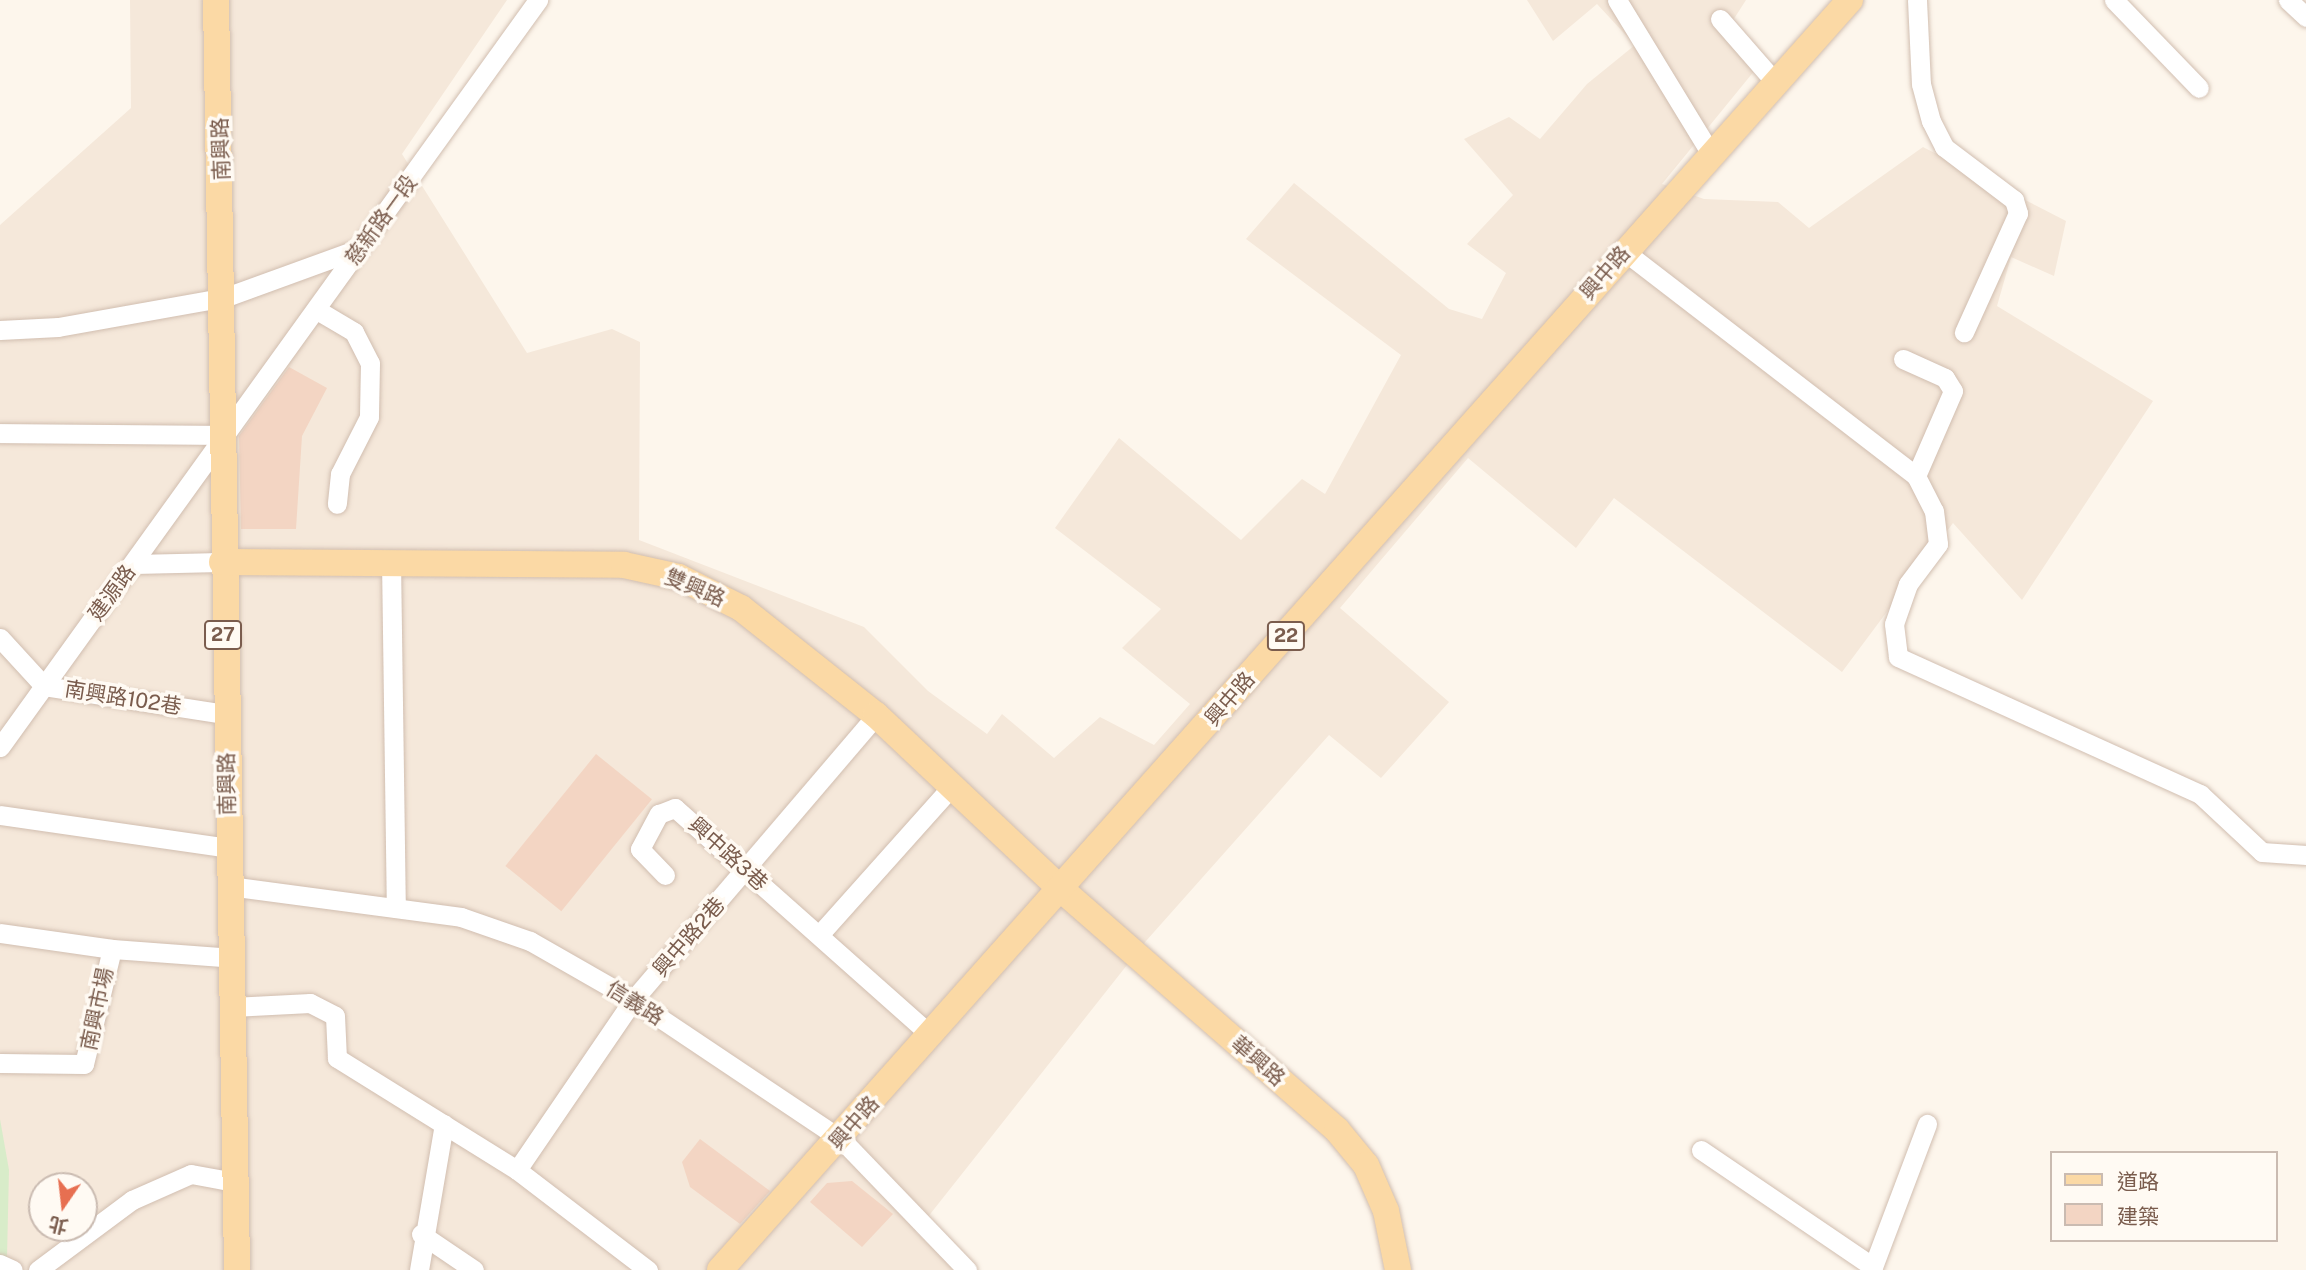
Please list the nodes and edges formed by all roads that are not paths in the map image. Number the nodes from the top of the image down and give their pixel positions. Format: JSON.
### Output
{"nodes":[{"id":1,"x":216,"y":0,"type":"edge"},
{"id":2,"x":538,"y":0,"type":"edge"},
{"id":3,"x":1617,"y":0,"type":"edge"},
{"id":4,"x":1850,"y":0,"type":"edge"},
{"id":5,"x":1917,"y":0,"type":"edge"},
{"id":6,"x":2114,"y":0,"type":"edge"},
{"id":7,"x":2288,"y":0,"type":"edge"},
{"id":8,"x":2306,"y":17,"type":"edge"},
{"id":9,"x":1720,"y":19,"type":"dead end"},
{"id":10,"x":1775,"y":82,"type":"junction"},
{"id":11,"x":2199,"y":88,"type":"dead end"},
{"id":12,"x":1711,"y":154,"type":"junction"},
{"id":13,"x":358,"y":249,"type":"junction"},
{"id":14,"x":1624,"y":251,"type":"junction"},
{"id":15,"x":226,"y":297,"type":"junction"},
{"id":16,"x":317,"y":310,"type":"junction"},
{"id":17,"x":0,"y":330,"type":"edge"},
{"id":18,"x":1964,"y":332,"type":"dead end"},
{"id":19,"x":1903,"y":359,"type":"dead end"},
{"id":20,"x":0,"y":433,"type":"edge"},
{"id":21,"x":219,"y":435,"type":"junction"},
{"id":22,"x":1916,"y":476,"type":"junction"},
{"id":23,"x":337,"y":504,"type":"dead end"},
{"id":24,"x":391,"y":560,"type":"junction"},
{"id":25,"x":222,"y":562,"type":"junction"},
{"id":26,"x":133,"y":564,"type":"junction"},
{"id":27,"x":0,"y":638,"type":"edge"},
{"id":28,"x":44,"y":686,"type":"junction"},
{"id":29,"x":225,"y":714,"type":"junction"},
{"id":30,"x":876,"y":715,"type":"junction"},
{"id":31,"x":0,"y":747,"type":"edge"},
{"id":32,"x":954,"y":785,"type":"junction"},
{"id":33,"x":0,"y":815,"type":"edge"},
{"id":34,"x":228,"y":848,"type":"junction"},
{"id":35,"x":2305,"y":853,"type":"edge"},
{"id":36,"x":747,"y":871,"type":"junction"},
{"id":37,"x":664,"y":874,"type":"dead end"},
{"id":38,"x":229,"y":886,"type":"junction"},
{"id":39,"x":1062,"y":890,"type":"junction"},
{"id":40,"x":396,"y":908,"type":"junction"},
{"id":41,"x":0,"y":933,"type":"edge"},
{"id":42,"x":819,"y":935,"type":"junction"},
{"id":43,"x":112,"y":949,"type":"junction"},
{"id":44,"x":234,"y":958,"type":"junction"},
{"id":45,"x":633,"y":1000,"type":"junction"},
{"id":46,"x":232,"y":1007,"type":"junction"},
{"id":47,"x":931,"y":1035,"type":"junction"},
{"id":48,"x":0,"y":1063,"type":"edge"},
{"id":49,"x":444,"y":1124,"type":"junction"},
{"id":50,"x":1927,"y":1124,"type":"dead end"},
{"id":51,"x":841,"y":1139,"type":"junction"},
{"id":52,"x":1701,"y":1150,"type":"dead end"},
{"id":53,"x":517,"y":1170,"type":"junction"},
{"id":54,"x":236,"y":1182,"type":"junction"},
{"id":55,"x":421,"y":1234,"type":"junction"},
{"id":56,"x":1392,"y":1264,"type":"edge"},
{"id":57,"x":1875,"y":1269,"type":"edge"},
{"id":58,"x":38,"y":1270,"type":"edge"},
{"id":59,"x":237,"y":1270,"type":"edge"},
{"id":60,"x":419,"y":1270,"type":"edge"},
{"id":61,"x":474,"y":1270,"type":"edge"},
{"id":62,"x":648,"y":1270,"type":"edge"},
{"id":63,"x":720,"y":1270,"type":"edge"},
{"id":64,"x":967,"y":1270,"type":"edge"}],
"edges":[{"from":1,"to":15,"type":"main road","name":"南興路","number":"27"},
{"from":2,"to":13,"type":"street","name":"慈新路一段"},
{"from":3,"to":12,"type":"street"},
{"from":4,"to":10,"type":"main road","name":"興中路","number":"22"},
{"from":5,"to":18,"type":"street"},
{"from":6,"to":11,"type":"street"},
{"from":7,"to":8,"type":"street"},
{"from":9,"to":10,"type":"street"},
{"from":10,"to":12,"type":"main road","name":"興中路","number":"22"},
{"from":12,"to":14,"type":"main road","name":"興中路","number":"22"},
{"from":13,"to":15,"type":"street"},
{"from":13,"to":16,"type":"street","name":"慈新路一段"},
{"from":14,"to":22,"type":"street"},
{"from":14,"to":39,"type":"main road","name":"興中路","number":"22"},
{"from":15,"to":17,"type":"street"},
{"from":15,"to":21,"type":"main road","name":"南興路","number":"27"},
{"from":16,"to":21,"type":"street","name":"慈新路一段"},
{"from":16,"to":23,"type":"street"},
{"from":19,"to":22,"type":"street"},
{"from":20,"to":21,"type":"street"},
{"from":21,"to":25,"type":"main road","name":"南興路","number":"27"},
{"from":21,"to":26,"type":"street","name":"建源路"},
{"from":22,"to":35,"type":"street"},
{"from":24,"to":25,"type":"main road","name":"雙興路"},
{"from":24,"to":30,"type":"main road","name":"雙興路"},
{"from":24,"to":40,"type":"street"},
{"from":25,"to":26,"type":"street"},
{"from":25,"to":29,"type":"main road","name":"南興路","number":"27"},
{"from":26,"to":28,"type":"street","name":"建源路"},
{"from":27,"to":28,"type":"street","name":"南興路102巷"},
{"from":28,"to":29,"type":"street","name":"南興路102巷"},
{"from":28,"to":31,"type":"street","name":"建源路"},
{"from":29,"to":34,"type":"main road","name":"南興路","number":"27"},
{"from":30,"to":32,"type":"main road","name":"雙興路"},
{"from":30,"to":36,"type":"street","name":"興中路2巷"},
{"from":32,"to":39,"type":"main road","name":"雙興路"},
{"from":32,"to":42,"type":"street"},
{"from":33,"to":34,"type":"street"},
{"from":34,"to":38,"type":"main road","name":"南興路","number":"27"},
{"from":36,"to":37,"type":"street","name":"興中路3巷"},
{"from":36,"to":42,"type":"street","name":"興中路3巷"},
{"from":36,"to":45,"type":"street","name":"興中路2巷"},
{"from":38,"to":40,"type":"street","name":"信義路"},
{"from":38,"to":44,"type":"main road","name":"南興路","number":"27"},
{"from":39,"to":47,"type":"main road","name":"興中路","number":"22"},
{"from":39,"to":56,"type":"main road","name":"華興路"},
{"from":40,"to":45,"type":"street","name":"信義路"},
{"from":41,"to":43,"type":"street"},
{"from":42,"to":47,"type":"street","name":"興中路3巷"},
{"from":43,"to":44,"type":"street","name":"南興市場"},
{"from":43,"to":48,"type":"street","name":"南興市場"},
{"from":44,"to":46,"type":"main road","name":"南興路","number":"27"},
{"from":45,"to":51,"type":"street","name":"信義路"},
{"from":45,"to":53,"type":"street","name":"興中路2巷"},
{"from":46,"to":49,"type":"street"},
{"from":46,"to":54,"type":"main road","name":"南興路","number":"27"},
{"from":47,"to":51,"type":"main road","name":"興中路","number":"22"},
{"from":49,"to":53,"type":"street"},
{"from":49,"to":55,"type":"street"},
{"from":50,"to":57,"type":"street"},
{"from":51,"to":63,"type":"main road","name":"興中路","number":"22"},
{"from":51,"to":64,"type":"street","name":"信義路"},
{"from":52,"to":57,"type":"street"},
{"from":53,"to":62,"type":"street"},
{"from":54,"to":58,"type":"street"},
{"from":54,"to":59,"type":"main road","name":"南興路","number":"27"},
{"from":55,"to":60,"type":"street"},
{"from":55,"to":61,"type":"street"}]}
